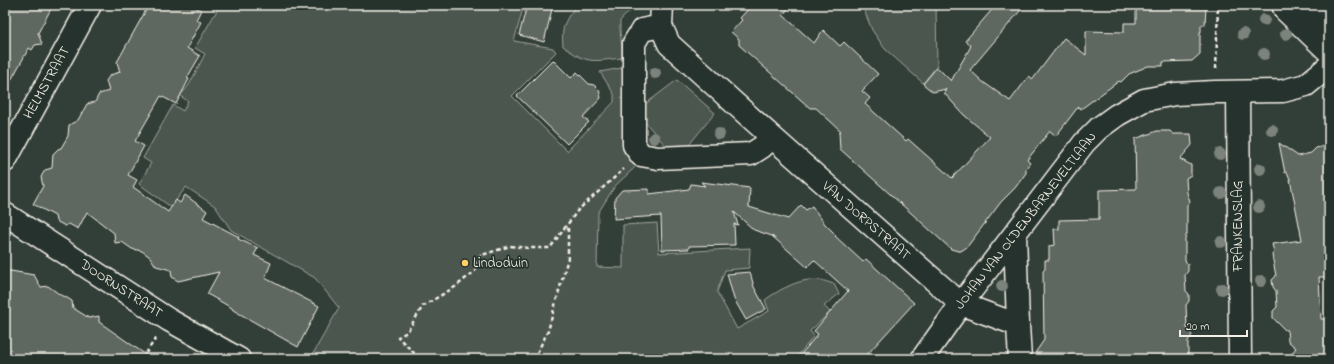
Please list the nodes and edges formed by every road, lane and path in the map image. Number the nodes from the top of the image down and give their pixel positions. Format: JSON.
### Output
{"nodes":[{"id":1,"x":90,"y":5,"type":"edge"},
{"id":2,"x":662,"y":5,"type":"edge"},
{"id":3,"x":1218,"y":5,"type":"edge"},
{"id":4,"x":1283,"y":5,"type":"edge"},
{"id":5,"x":1300,"y":5,"type":"edge"},
{"id":6,"x":661,"y":26,"type":"junction"},
{"id":7,"x":1329,"y":28,"type":"edge"},
{"id":8,"x":1329,"y":52,"type":"edge"},
{"id":9,"x":1329,"y":66,"type":"edge"},
{"id":10,"x":1215,"y":92,"type":"junction"},
{"id":11,"x":1238,"y":92,"type":"junction"},
{"id":12,"x":772,"y":137,"type":"junction"},
{"id":13,"x":5,"y":161,"type":"edge"},
{"id":14,"x":627,"y":167,"type":"dead end"},
{"id":15,"x":5,"y":214,"type":"edge"},
{"id":16,"x":568,"y":225,"type":"junction"},
{"id":17,"x":1015,"y":233,"type":"junction"},
{"id":18,"x":960,"y":304,"type":"junction"},
{"id":19,"x":1018,"y":325,"type":"junction"},
{"id":20,"x":239,"y":359,"type":"edge"},
{"id":21,"x":418,"y":359,"type":"edge"},
{"id":22,"x":534,"y":359,"type":"edge"},
{"id":23,"x":922,"y":359,"type":"edge"},
{"id":24,"x":1020,"y":359,"type":"edge"},
{"id":25,"x":1240,"y":359,"type":"edge"}],
"edges":[{"from":1,"to":13,"type":"street","name":"HELMSTRAAT"},
{"from":2,"to":6,"type":"street","name":"VAN DORPSTRAAT"},
{"from":3,"to":10,"type":"path"},
{"from":4,"to":8,"type":"street"},
{"from":5,"to":7,"type":"street"},
{"from":6,"to":12,"type":"street","name":"VAN DORPSTRAAT"},
{"from":6,"to":12,"type":"street"},
{"from":9,"to":11,"type":"street","name":"JOHAN VAN OLDENBARNEVELTLAAN"},
{"from":10,"to":11,"type":"street","name":"JOHAN VAN OLDENBARNEVELTLAAN"},
{"from":10,"to":17,"type":"street","name":"JOHAN VAN OLDENBARNEVELTLAAN"},
{"from":11,"to":25,"type":"street","name":"FRANKENSLAG"},
{"from":12,"to":18,"type":"street","name":"VAN DORPSTRAAT"},
{"from":14,"to":16,"type":"path"},
{"from":15,"to":20,"type":"street","name":"DOORNSTRAAT"},
{"from":16,"to":21,"type":"path"},
{"from":16,"to":22,"type":"path"},
{"from":17,"to":18,"type":"street","name":"JOHAN VAN OLDENBARNEVELTLAAN"},
{"from":17,"to":19,"type":"street"},
{"from":18,"to":19,"type":"street"},
{"from":18,"to":23,"type":"street","name":"JOHAN VAN OLDENBARNEVELTLAAN"},
{"from":19,"to":24,"type":"street"}]}
